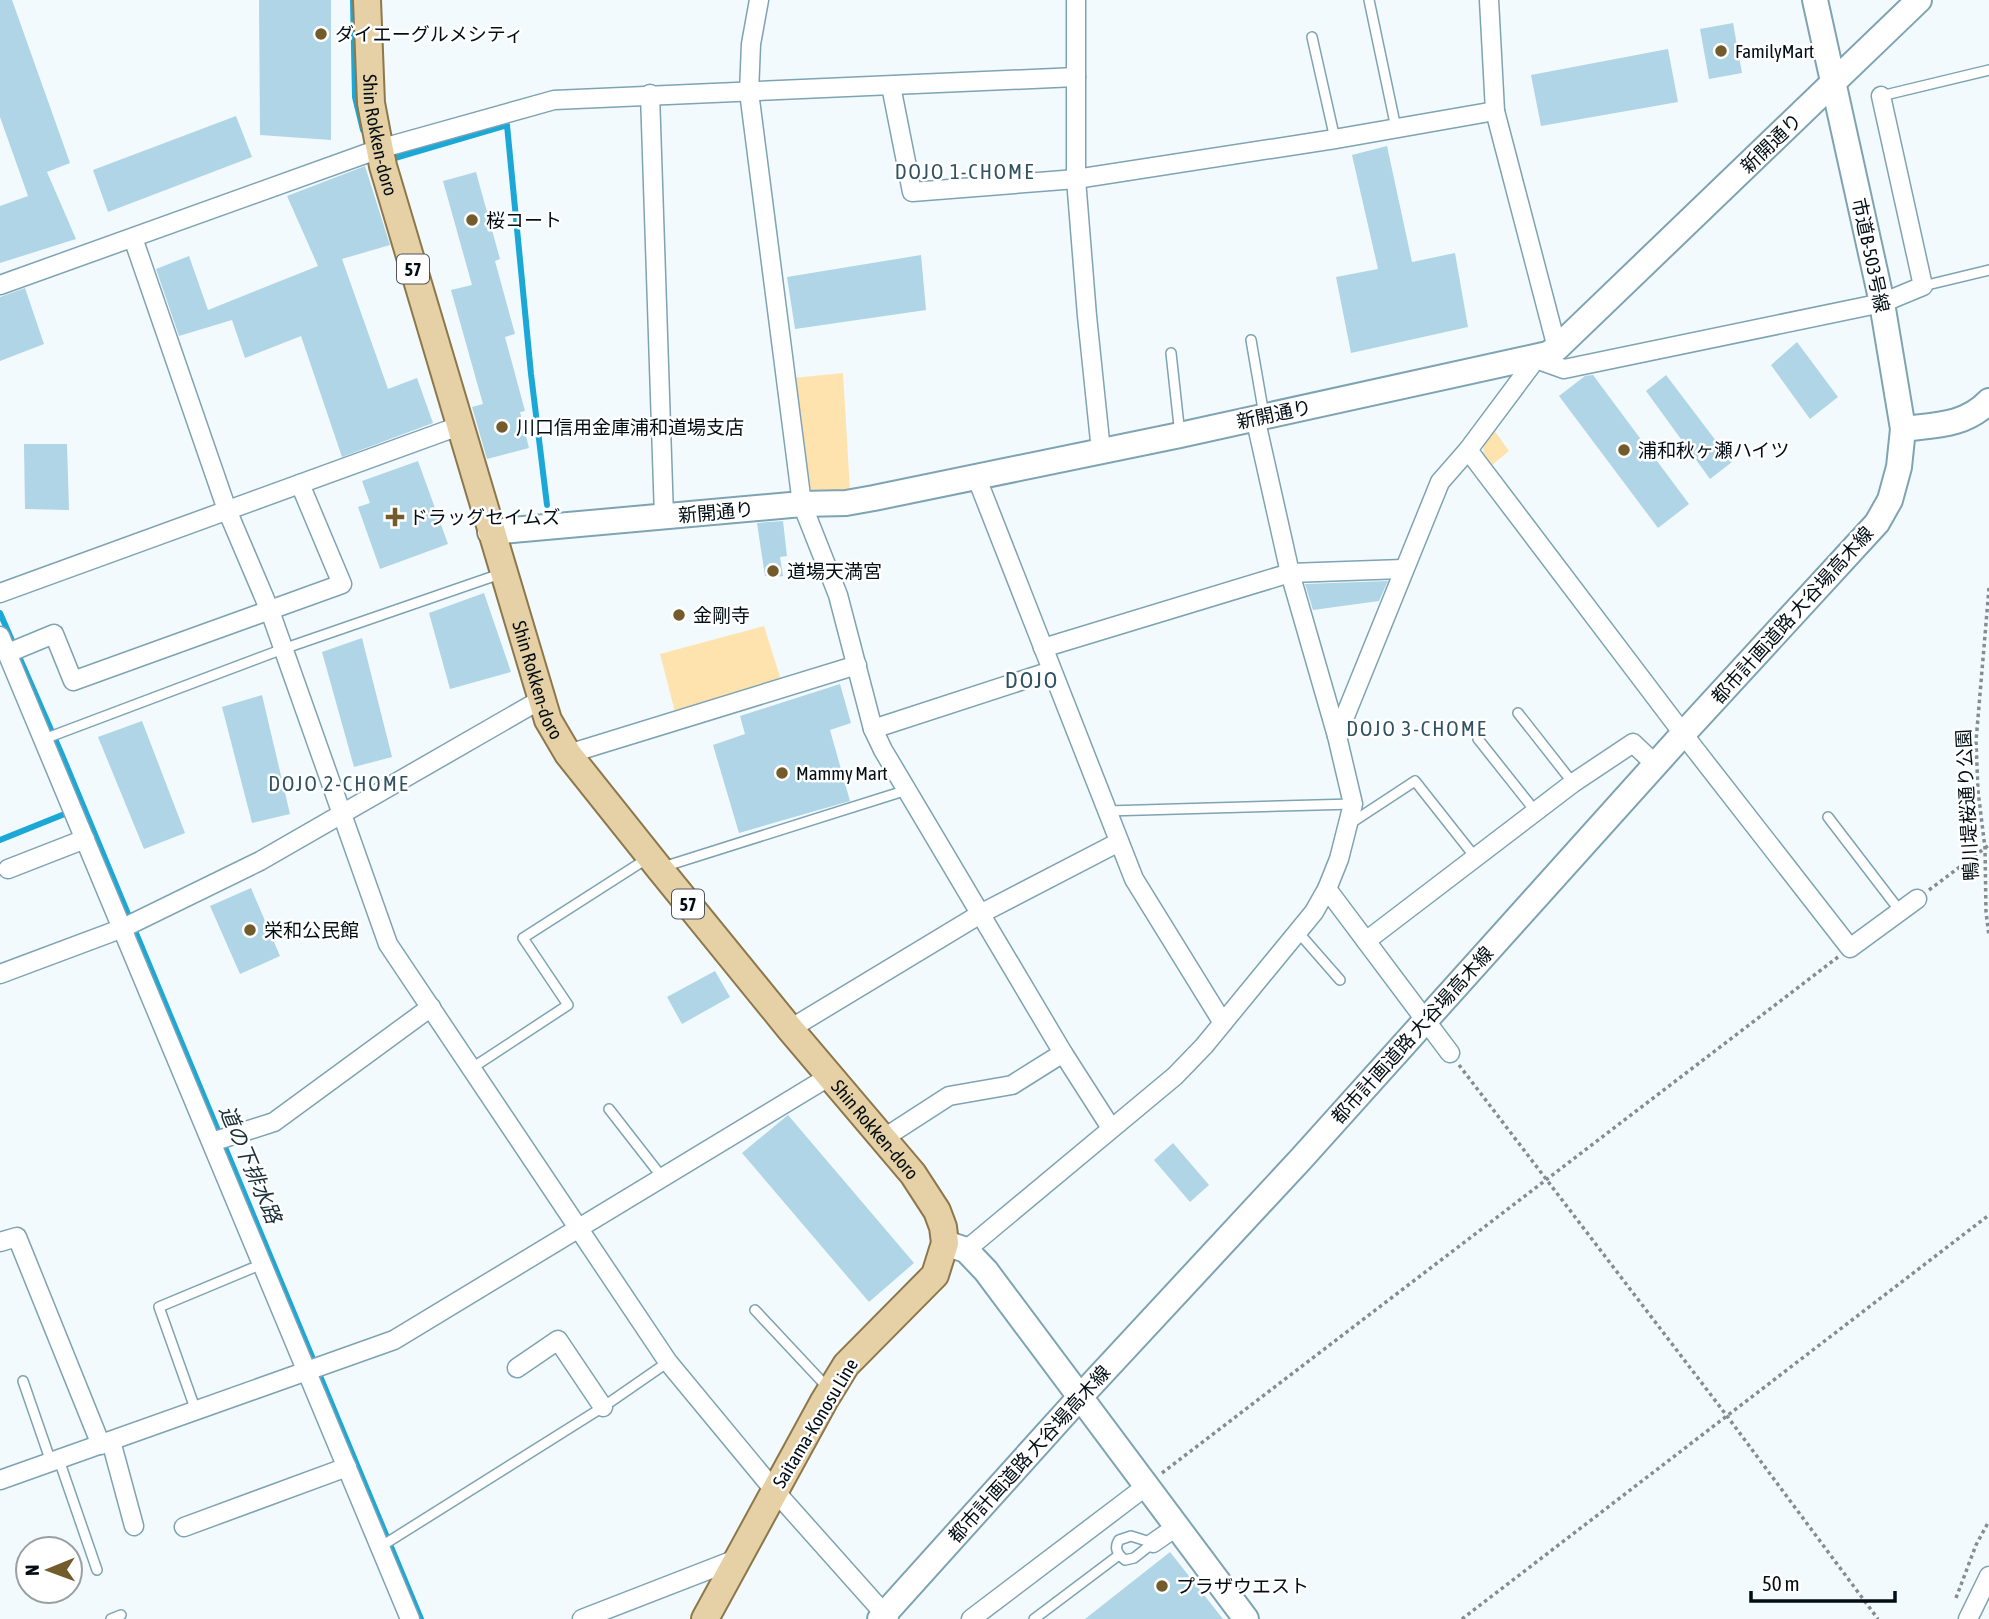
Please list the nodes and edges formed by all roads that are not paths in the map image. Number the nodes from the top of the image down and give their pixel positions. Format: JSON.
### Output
{"nodes":[{"id":1,"x":366,"y":0,"type":"edge"},
{"id":2,"x":759,"y":0,"type":"edge"},
{"id":3,"x":1076,"y":0,"type":"edge"},
{"id":4,"x":1369,"y":0,"type":"edge"},
{"id":5,"x":1489,"y":0,"type":"edge"},
{"id":6,"x":1815,"y":0,"type":"edge"},
{"id":7,"x":1919,"y":0,"type":"edge"},
{"id":8,"x":1312,"y":37,"type":"dead end"},
{"id":9,"x":1989,"y":69,"type":"edge"},
{"id":10,"x":1076,"y":77,"type":"junction"},
{"id":11,"x":1834,"y":81,"type":"junction"},
{"id":12,"x":891,"y":86,"type":"junction"},
{"id":13,"x":749,"y":92,"type":"junction"},
{"id":14,"x":650,"y":94,"type":"junction"},
{"id":15,"x":1881,"y":96,"type":"joint"},
{"id":16,"x":1495,"y":111,"type":"junction"},
{"id":17,"x":1396,"y":128,"type":"junction"},
{"id":18,"x":1335,"y":139,"type":"junction"},
{"id":19,"x":379,"y":149,"type":"junction"},
{"id":20,"x":1076,"y":179,"type":"junction"},
{"id":21,"x":133,"y":238,"type":"junction"},
{"id":22,"x":1989,"y":270,"type":"edge"},
{"id":23,"x":0,"y":285,"type":"edge"},
{"id":24,"x":1923,"y":286,"type":"junction"},
{"id":25,"x":1882,"y":303,"type":"junction"},
{"id":26,"x":1251,"y":341,"type":"dead end"},
{"id":27,"x":1171,"y":353,"type":"dead end"},
{"id":28,"x":1547,"y":353,"type":"junction"},
{"id":29,"x":1989,"y":401,"type":"edge"},
{"id":30,"x":1260,"y":416,"type":"junction"},
{"id":31,"x":459,"y":426,"type":"junction"},
{"id":32,"x":1903,"y":429,"type":"junction"},
{"id":33,"x":1180,"y":435,"type":"junction"},
{"id":34,"x":1468,"y":450,"type":"junction"},
{"id":35,"x":1101,"y":452,"type":"junction"},
{"id":36,"x":976,"y":476,"type":"junction"},
{"id":37,"x":300,"y":484,"type":"junction"},
{"id":38,"x":802,"y":504,"type":"junction"},
{"id":39,"x":227,"y":510,"type":"junction"},
{"id":40,"x":664,"y":517,"type":"junction"},
{"id":41,"x":490,"y":532,"type":"junction"},
{"id":42,"x":1403,"y":569,"type":"junction"},
{"id":43,"x":503,"y":572,"type":"junction"},
{"id":44,"x":1290,"y":573,"type":"junction"},
{"id":45,"x":0,"y":593,"type":"edge"},
{"id":46,"x":270,"y":611,"type":"junction"},
{"id":47,"x":0,"y":636,"type":"edge"},
{"id":48,"x":1043,"y":648,"type":"junction"},
{"id":49,"x":283,"y":649,"type":"junction"},
{"id":50,"x":8,"y":653,"type":"junction"},
{"id":51,"x":857,"y":665,"type":"junction"},
{"id":52,"x":1051,"y":671,"type":"junction"},
{"id":53,"x":540,"y":700,"type":"junction"},
{"id":54,"x":1518,"y":713,"type":"dead end"},
{"id":55,"x":873,"y":729,"type":"junction"},
{"id":56,"x":1683,"y":734,"type":"junction"},
{"id":57,"x":1337,"y":736,"type":"junction"},
{"id":58,"x":44,"y":739,"type":"junction"},
{"id":59,"x":1478,"y":739,"type":"dead end"},
{"id":60,"x":568,"y":754,"type":"junction"},
{"id":61,"x":1656,"y":765,"type":"junction"},
{"id":62,"x":1573,"y":783,"type":"junction"},
{"id":63,"x":909,"y":790,"type":"junction"},
{"id":64,"x":1353,"y":804,"type":"junction"},
{"id":65,"x":1107,"y":811,"type":"junction"},
{"id":66,"x":1536,"y":812,"type":"junction"},
{"id":67,"x":341,"y":813,"type":"junction"},
{"id":68,"x":1828,"y":817,"type":"dead end"},
{"id":69,"x":1349,"y":824,"type":"junction"},
{"id":70,"x":85,"y":839,"type":"junction"},
{"id":71,"x":1119,"y":842,"type":"junction"},
{"id":72,"x":1475,"y":857,"type":"junction"},
{"id":73,"x":654,"y":862,"type":"junction"},
{"id":74,"x":8,"y":869,"type":"dead end"},
{"id":75,"x":1327,"y":889,"type":"junction"},
{"id":76,"x":1917,"y":899,"type":"road end"},
{"id":77,"x":1900,"y":911,"type":"junction"},
{"id":78,"x":982,"y":913,"type":"junction"},
{"id":79,"x":123,"y":928,"type":"junction"},
{"id":80,"x":1298,"y":932,"type":"junction"},
{"id":81,"x":1366,"y":941,"type":"junction"},
{"id":82,"x":0,"y":974,"type":"edge"},
{"id":83,"x":1340,"y":980,"type":"dead end"},
{"id":84,"x":430,"y":1007,"type":"junction"},
{"id":85,"x":1426,"y":1021,"type":"junction"},
{"id":86,"x":1223,"y":1023,"type":"junction"},
{"id":87,"x":790,"y":1029,"type":"junction"},
{"id":88,"x":1063,"y":1053,"type":"junction"},
{"id":89,"x":1450,"y":1054,"type":"road end"},
{"id":90,"x":472,"y":1069,"type":"junction"},
{"id":91,"x":830,"y":1076,"type":"junction"},
{"id":92,"x":609,"y":1109,"type":"dead end"},
{"id":93,"x":1111,"y":1128,"type":"junction"},
{"id":94,"x":884,"y":1138,"type":"junction"},
{"id":95,"x":212,"y":1142,"type":"junction"},
{"id":96,"x":662,"y":1177,"type":"junction"},
{"id":97,"x":579,"y":1229,"type":"junction"},
{"id":98,"x":0,"y":1242,"type":"edge"},
{"id":99,"x":955,"y":1247,"type":"junction"},
{"id":100,"x":262,"y":1264,"type":"junction"},
{"id":101,"x":755,"y":1310,"type":"dead end"},
{"id":102,"x":668,"y":1362,"type":"junction"},
{"id":103,"x":517,"y":1368,"type":"dead end"},
{"id":104,"x":307,"y":1373,"type":"junction"},
{"id":105,"x":23,"y":1381,"type":"dead end"},
{"id":106,"x":830,"y":1391,"type":"junction"},
{"id":107,"x":1080,"y":1397,"type":"junction"},
{"id":108,"x":603,"y":1407,"type":"junction"},
{"id":109,"x":197,"y":1411,"type":"junction"},
{"id":110,"x":106,"y":1443,"type":"junction"},
{"id":111,"x":55,"y":1461,"type":"junction"},
{"id":112,"x":347,"y":1467,"type":"junction"},
{"id":113,"x":0,"y":1480,"type":"edge"},
{"id":114,"x":1145,"y":1487,"type":"junction"},
{"id":115,"x":775,"y":1490,"type":"junction"},
{"id":116,"x":134,"y":1526,"type":"dead end"},
{"id":117,"x":1176,"y":1527,"type":"junction"},
{"id":118,"x":184,"y":1528,"type":"dead end"},
{"id":119,"x":1153,"y":1543,"type":"junction"},
{"id":120,"x":380,"y":1547,"type":"junction"},
{"id":121,"x":1119,"y":1555,"type":"junction"},
{"id":122,"x":739,"y":1558,"type":"junction"},
{"id":123,"x":97,"y":1570,"type":"dead end"},
{"id":124,"x":1989,"y":1576,"type":"edge"},
{"id":125,"x":121,"y":1615,"type":"dead end"},
{"id":126,"x":885,"y":1617,"type":"edge"},
{"id":127,"x":111,"y":1619,"type":"edge"},
{"id":128,"x":410,"y":1619,"type":"edge"},
{"id":129,"x":582,"y":1619,"type":"edge"},
{"id":130,"x":705,"y":1619,"type":"edge"},
{"id":131,"x":971,"y":1619,"type":"edge"},
{"id":132,"x":1034,"y":1619,"type":"edge"},
{"id":133,"x":1246,"y":1619,"type":"edge"},
{"id":134,"x":1968,"y":1619,"type":"edge"}],
"edges":[{"from":1,"to":19,"type":"main road","name":"Shin Rokken-doro","number":"57"},
{"from":2,"to":13,"type":"street"},
{"from":3,"to":10,"type":"street"},
{"from":4,"to":17,"type":"lane"},
{"from":5,"to":16,"type":"street"},
{"from":6,"to":11,"type":"street","name":"市道B-503号線"},
{"from":7,"to":11,"type":"street","name":"新開通り"},
{"from":8,"to":18,"type":"lane"},
{"from":9,"to":15,"type":"lane"},
{"from":10,"to":12,"type":"street"},
{"from":10,"to":20,"type":"street"},
{"from":11,"to":25,"type":"street","name":"市道B-503号線"},
{"from":11,"to":28,"type":"street","name":"新開通り"},
{"from":12,"to":13,"type":"street"},
{"from":12,"to":20,"type":"street"},
{"from":13,"to":14,"type":"street"},
{"from":13,"to":38,"type":"street"},
{"from":14,"to":19,"type":"street"},
{"from":14,"to":40,"type":"street"},
{"from":15,"to":24,"type":"street"},
{"from":16,"to":17,"type":"street"},
{"from":16,"to":28,"type":"street"},
{"from":17,"to":18,"type":"street"},
{"from":18,"to":20,"type":"street"},
{"from":19,"to":21,"type":"street"},
{"from":19,"to":31,"type":"main road","name":"Shin Rokken-doro","number":"57"},
{"from":20,"to":35,"type":"street"},
{"from":21,"to":23,"type":"street"},
{"from":21,"to":39,"type":"street"},
{"from":22,"to":24,"type":"lane"},
{"from":24,"to":25,"type":"street"},
{"from":25,"to":28,"type":"street"},
{"from":25,"to":32,"type":"street","name":"市道B-503号線"},
{"from":26,"to":30,"type":"lane"},
{"from":27,"to":33,"type":"lane"},
{"from":28,"to":30,"type":"street","name":"新開通り"},
{"from":28,"to":34,"type":"street"},
{"from":29,"to":32,"type":"street"},
{"from":30,"to":33,"type":"street","name":"新開通り"},
{"from":30,"to":44,"type":"street"},
{"from":31,"to":37,"type":"street"},
{"from":31,"to":41,"type":"main road","name":"Shin Rokken-doro","number":"57"},
{"from":32,"to":56,"type":"street","name":"都市計画道路 大谷場高木線"},
{"from":33,"to":35,"type":"street","name":"新開通り"},
{"from":34,"to":42,"type":"street"},
{"from":34,"to":56,"type":"street"},
{"from":35,"to":36,"type":"street","name":"新開通り"},
{"from":36,"to":38,"type":"street","name":"新開通り"},
{"from":36,"to":48,"type":"street"},
{"from":37,"to":39,"type":"street"},
{"from":37,"to":46,"type":"street"},
{"from":38,"to":40,"type":"street","name":"新開通り"},
{"from":38,"to":51,"type":"street"},
{"from":39,"to":45,"type":"street"},
{"from":39,"to":46,"type":"street"},
{"from":40,"to":41,"type":"street","name":"新開通り"},
{"from":41,"to":43,"type":"main road","name":"Shin Rokken-doro","number":"57"},
{"from":42,"to":44,"type":"street"},
{"from":42,"to":57,"type":"street"},
{"from":43,"to":49,"type":"lane"},
{"from":43,"to":53,"type":"main road","name":"Shin Rokken-doro","number":"57"},
{"from":44,"to":48,"type":"street"},
{"from":44,"to":57,"type":"street"},
{"from":46,"to":49,"type":"street"},
{"from":46,"to":50,"type":"street"},
{"from":47,"to":50,"type":"street"},
{"from":48,"to":52,"type":"street"},
{"from":49,"to":58,"type":"lane"},
{"from":49,"to":67,"type":"street"},
{"from":50,"to":58,"type":"street"},
{"from":51,"to":55,"type":"street"},
{"from":51,"to":60,"type":"street"},
{"from":52,"to":55,"type":"street"},
{"from":52,"to":65,"type":"street"},
{"from":53,"to":60,"type":"main road","name":"Shin Rokken-doro","number":"57"},
{"from":53,"to":67,"type":"street"},
{"from":54,"to":62,"type":"lane"},
{"from":55,"to":63,"type":"street"},
{"from":56,"to":61,"type":"street","name":"都市計画道路 大谷場高木線"},
{"from":56,"to":77,"type":"street"},
{"from":57,"to":64,"type":"street"},
{"from":58,"to":70,"type":"street"},
{"from":59,"to":66,"type":"lane"},
{"from":60,"to":73,"type":"main road","name":"Shin Rokken-doro","number":"57"},
{"from":61,"to":62,"type":"street"},
{"from":61,"to":85,"type":"street","name":"都市計画道路 大谷場高木線"},
{"from":62,"to":66,"type":"street"},
{"from":63,"to":73,"type":"lane"},
{"from":63,"to":78,"type":"street"},
{"from":64,"to":65,"type":"lane"},
{"from":64,"to":69,"type":"street"},
{"from":65,"to":71,"type":"street"},
{"from":66,"to":72,"type":"street"},
{"from":67,"to":79,"type":"street"},
{"from":67,"to":84,"type":"street"},
{"from":68,"to":77,"type":"lane"},
{"from":69,"to":72,"type":"lane"},
{"from":69,"to":75,"type":"street"},
{"from":70,"to":74,"type":"street"},
{"from":70,"to":79,"type":"street"},
{"from":71,"to":78,"type":"street"},
{"from":71,"to":86,"type":"street"},
{"from":72,"to":81,"type":"street"},
{"from":73,"to":87,"type":"main road","name":"Shin Rokken-doro","number":"57"},
{"from":73,"to":90,"type":"lane"},
{"from":75,"to":80,"type":"street"},
{"from":75,"to":81,"type":"street"},
{"from":76,"to":77,"type":"street"},
{"from":78,"to":87,"type":"street"},
{"from":78,"to":88,"type":"street"},
{"from":79,"to":82,"type":"street"},
{"from":79,"to":95,"type":"street"},
{"from":80,"to":83,"type":"lane"},
{"from":80,"to":86,"type":"street"},
{"from":81,"to":85,"type":"street"},
{"from":84,"to":90,"type":"street"},
{"from":84,"to":95,"type":"street"},
{"from":85,"to":89,"type":"street"},
{"from":85,"to":107,"type":"street","name":"都市計画道路 大谷場高木線"},
{"from":86,"to":93,"type":"street"},
{"from":87,"to":91,"type":"main road","name":"Shin Rokken-doro","number":"57"},
{"from":88,"to":93,"type":"street"},
{"from":88,"to":94,"type":"street"},
{"from":90,"to":97,"type":"street"},
{"from":91,"to":94,"type":"main road","name":"Shin Rokken-doro","number":"57"},
{"from":91,"to":96,"type":"street"},
{"from":92,"to":96,"type":"lane"},
{"from":93,"to":99,"type":"street"},
{"from":94,"to":99,"type":"main road","name":"Shin Rokken-doro","number":"57"},
{"from":95,"to":100,"type":"street"},
{"from":96,"to":97,"type":"street"},
{"from":97,"to":102,"type":"street"},
{"from":97,"to":104,"type":"street"},
{"from":98,"to":110,"type":"street"},
{"from":99,"to":106,"type":"main road","name":"Saitama-Konosu Line"},
{"from":99,"to":107,"type":"street"},
{"from":100,"to":104,"type":"street"},
{"from":100,"to":109,"type":"lane"},
{"from":101,"to":106,"type":"lane"},
{"from":102,"to":108,"type":"lane"},
{"from":102,"to":115,"type":"street"},
{"from":103,"to":108,"type":"street"},
{"from":104,"to":109,"type":"street"},
{"from":104,"to":112,"type":"street"},
{"from":105,"to":111,"type":"lane"},
{"from":106,"to":115,"type":"main road","name":"Saitama-Konosu Line"},
{"from":107,"to":114,"type":"street"},
{"from":107,"to":126,"type":"street","name":"都市計画道路 大谷場高木線"},
{"from":108,"to":120,"type":"lane"},
{"from":109,"to":110,"type":"street"},
{"from":110,"to":111,"type":"street"},
{"from":110,"to":116,"type":"street"},
{"from":111,"to":113,"type":"street"},
{"from":111,"to":123,"type":"lane"},
{"from":112,"to":118,"type":"street"},
{"from":112,"to":120,"type":"street"},
{"from":114,"to":117,"type":"street"},
{"from":114,"to":131,"type":"street"},
{"from":115,"to":122,"type":"main road","name":"Saitama-Konosu Line"},
{"from":115,"to":126,"type":"street"},
{"from":117,"to":119,"type":"street"},
{"from":117,"to":133,"type":"street"},
{"from":119,"to":121,"type":"lane"},
{"from":119,"to":121,"type":"lane"},
{"from":120,"to":128,"type":"street"},
{"from":121,"to":132,"type":"lane"},
{"from":122,"to":129,"type":"street"},
{"from":122,"to":130,"type":"main road","name":"Saitama-Konosu Line"},
{"from":124,"to":134,"type":"street"},
{"from":125,"to":127,"type":"lane"}]}
